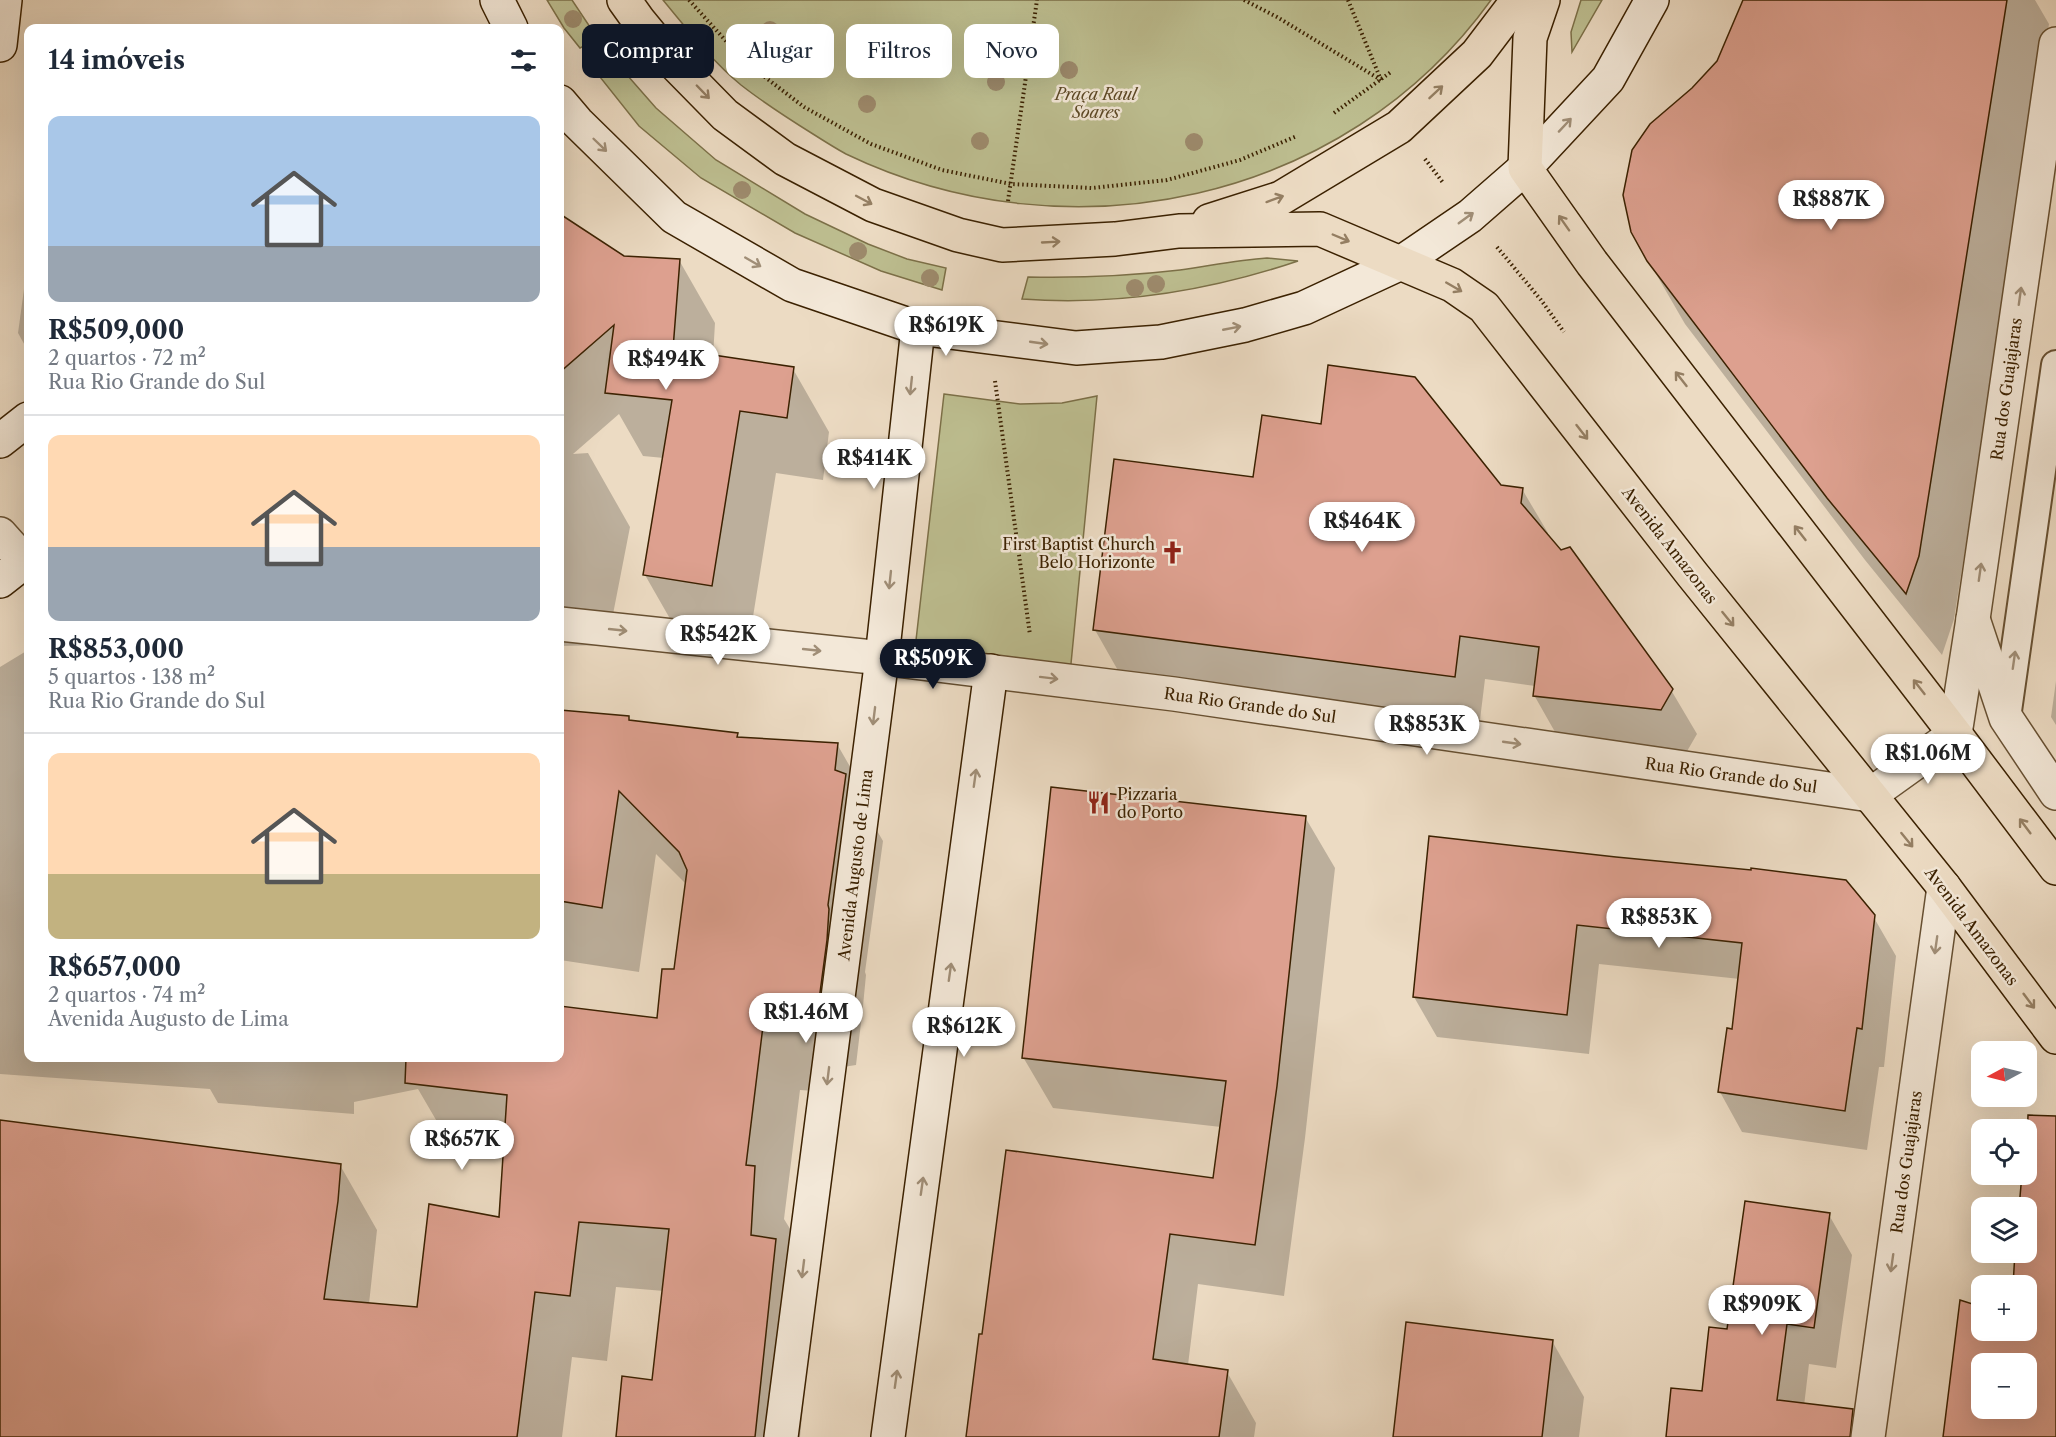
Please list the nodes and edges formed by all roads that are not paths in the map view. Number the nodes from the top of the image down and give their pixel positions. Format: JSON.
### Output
{"nodes":[{"id":1,"x":5,"y":0,"type":"edge"},
{"id":2,"x":497,"y":0,"type":"edge"},
{"id":3,"x":624,"y":0,"type":"edge"},
{"id":4,"x":1518,"y":0,"type":"edge"},
{"id":5,"x":1544,"y":0,"type":"edge"},
{"id":6,"x":1652,"y":0,"type":"edge"},
{"id":7,"x":509,"y":24,"type":"edge"},
{"id":8,"x":2056,"y":44,"type":"edge"},
{"id":9,"x":0,"y":45,"type":"edge"},
{"id":10,"x":565,"y":120,"type":"edge"},
{"id":11,"x":1525,"y":168,"type":"junction"},
{"id":12,"x":1179,"y":231,"type":"junction"},
{"id":13,"x":1401,"y":263,"type":"junction"},
{"id":14,"x":918,"y":328,"type":"junction"},
{"id":15,"x":2056,"y":365,"type":"edge"},
{"id":16,"x":24,"y":422,"type":"edge"},
{"id":17,"x":0,"y":441,"type":"edge"},
{"id":18,"x":0,"y":534,"type":"edge"},
{"id":19,"x":20,"y":566,"type":"edge"},
{"id":20,"x":1973,"y":619,"type":"junction"},
{"id":21,"x":564,"y":624,"type":"edge"},
{"id":22,"x":882,"y":658,"type":"junction"},
{"id":23,"x":991,"y":671,"type":"junction"},
{"id":24,"x":2006,"y":718,"type":"junction"},
{"id":25,"x":1955,"y":734,"type":"junction"},
{"id":26,"x":2056,"y":793,"type":"edge"},
{"id":27,"x":1870,"y":795,"type":"junction"},
{"id":28,"x":2056,"y":868,"type":"edge"},
{"id":29,"x":1944,"y":887,"type":"junction"},
{"id":30,"x":2056,"y":1037,"type":"edge"},
{"id":31,"x":781,"y":1437,"type":"edge"},
{"id":32,"x":888,"y":1437,"type":"edge"},
{"id":33,"x":1868,"y":1437,"type":"edge"}],
"edges":[{"from":1,"to":9,"type":"main road"},
{"from":2,"to":7,"type":"main road"},
{"from":3,"to":12,"type":"main road","one_way":true},
{"from":12,"to":4,"type":"main road","one_way":true},
{"from":5,"to":11,"type":"main road"},
{"from":11,"to":6,"type":"main road","one_way":true},
{"from":20,"to":8,"type":"main road","name":"Rua dos Guajajaras","one_way":true},
{"from":10,"to":14,"type":"main road","one_way":true},
{"from":13,"to":11,"type":"main road","one_way":true},
{"from":25,"to":11,"type":"main road","one_way":true},
{"from":12,"to":13,"type":"main road","name":"Avenida Amazonas","one_way":true},
{"from":14,"to":13,"type":"main road","one_way":true},
{"from":13,"to":27,"type":"main road","name":"Avenida Amazonas","one_way":true},
{"from":14,"to":22,"type":"main road","name":"Avenida Augusto de Lima","one_way":true},
{"from":24,"to":15,"type":"lane","one_way":true},
{"from":16,"to":17,"type":"main road"},
{"from":18,"to":19,"type":"main road"},
{"from":20,"to":24,"type":"main road"},
{"from":20,"to":25,"type":"main road","name":"Rua dos Guajajaras"},
{"from":21,"to":22,"type":"main road","name":"Rua Rio Grande do Sul","one_way":true},
{"from":22,"to":23,"type":"main road","name":"Rua Rio Grande do Sul"},
{"from":22,"to":31,"type":"main road","name":"Avenida Augusto de Lima","one_way":true},
{"from":23,"to":27,"type":"main road","name":"Rua Rio Grande do Sul","one_way":true},
{"from":32,"to":23,"type":"main road","one_way":true},
{"from":24,"to":26,"type":"main road"},
{"from":25,"to":27,"type":"main road"},
{"from":28,"to":25,"type":"main road","one_way":true},
{"from":27,"to":29,"type":"main road","name":"Avenida Amazonas","one_way":true},
{"from":29,"to":30,"type":"main road","name":"Avenida Amazonas","one_way":true},
{"from":29,"to":33,"type":"main road","name":"Rua dos Guajajaras","one_way":true}]}
